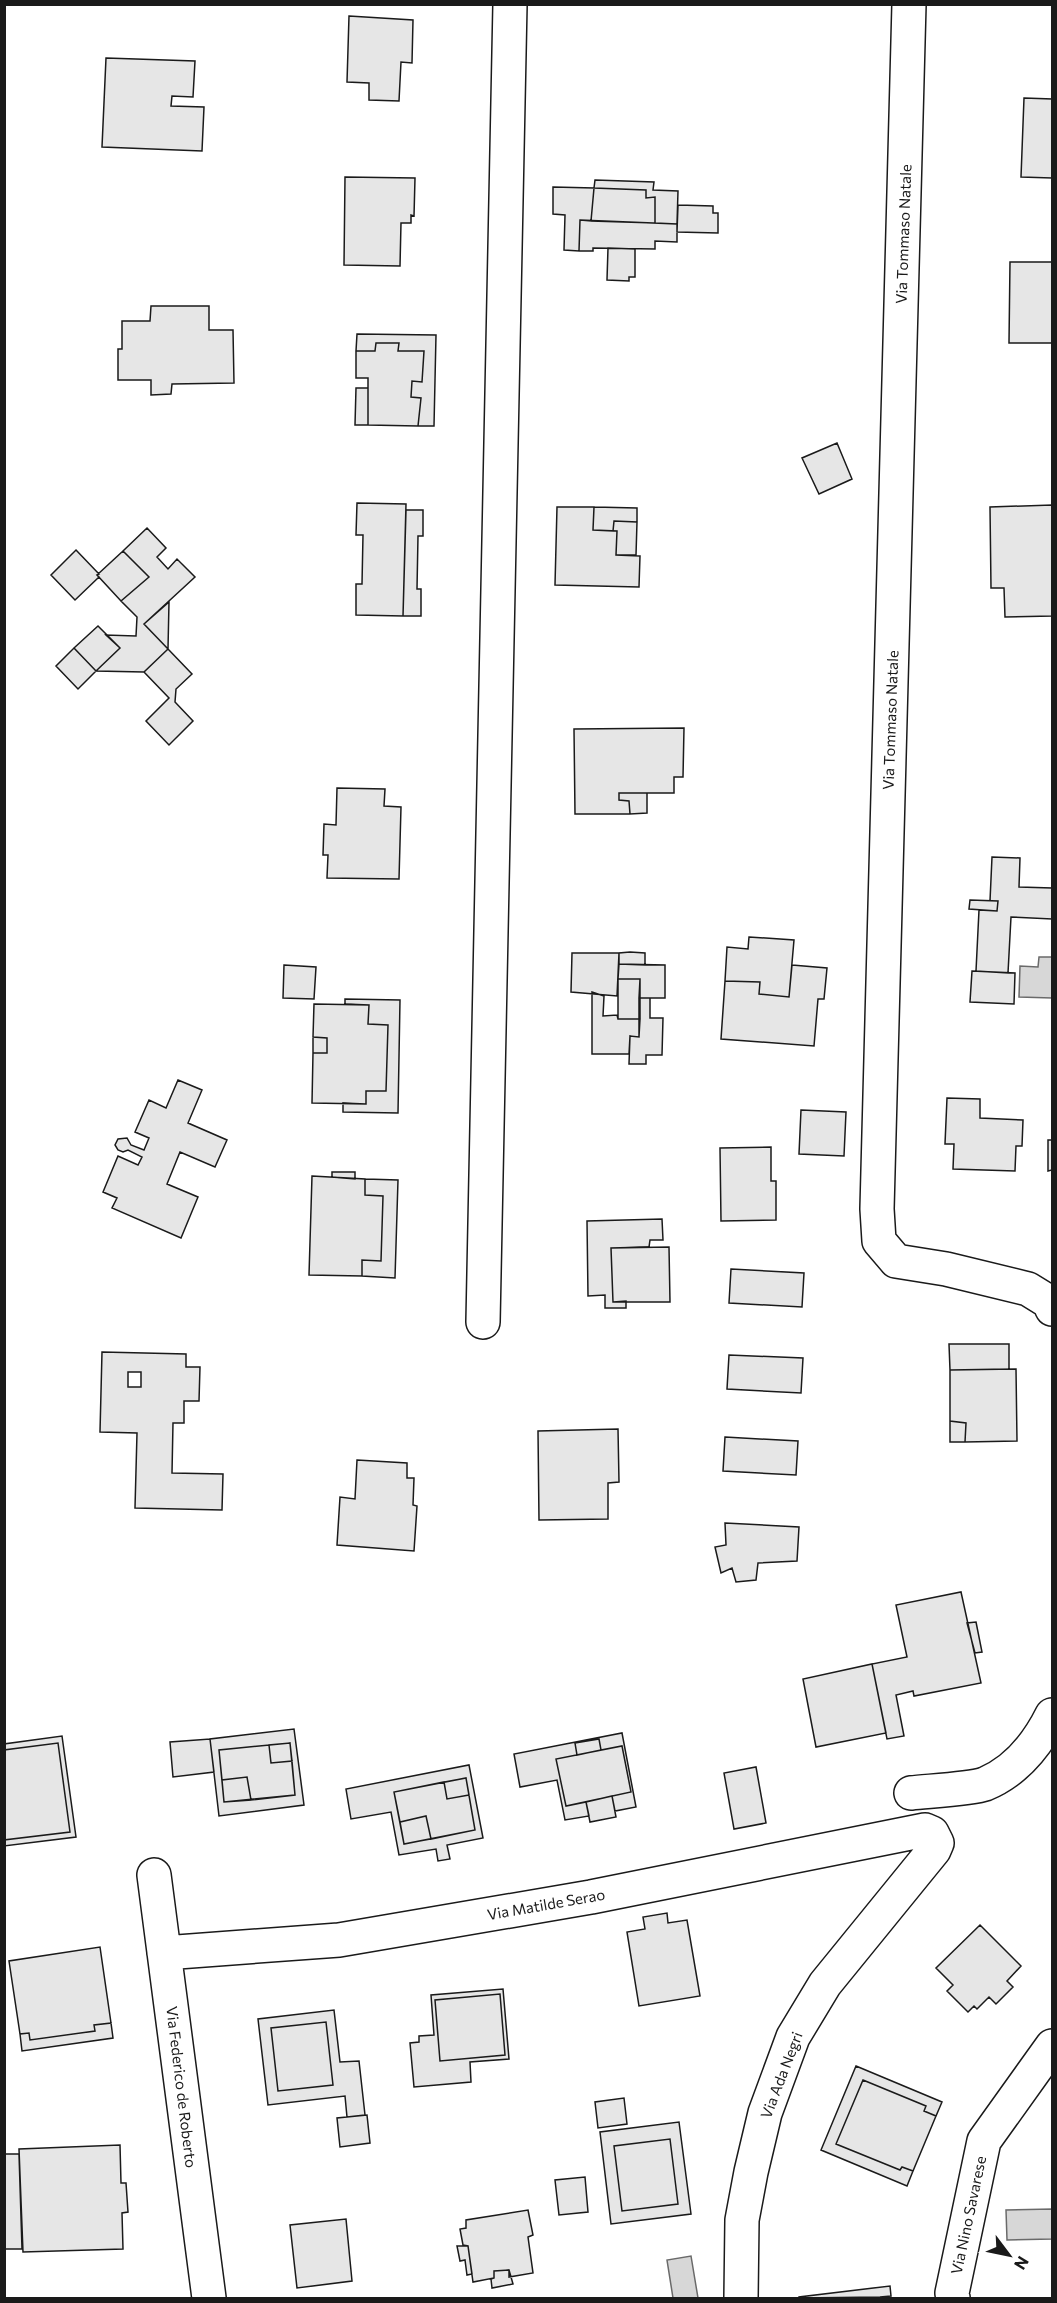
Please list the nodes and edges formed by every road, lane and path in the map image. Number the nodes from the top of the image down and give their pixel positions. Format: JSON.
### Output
{"nodes":[{"id":1,"x":510,"y":4,"type":"edge"},
{"id":2,"x":909,"y":4,"type":"edge"},
{"id":3,"x":1053,"y":1309,"type":"edge"},
{"id":4,"x":483,"y":1322,"type":"dead end"},
{"id":5,"x":1053,"y":1715,"type":"edge"},
{"id":6,"x":911,"y":1793,"type":"dead end"},
{"id":7,"x":924,"y":1830,"type":"joint"},
{"id":8,"x":154,"y":1875,"type":"dead end"},
{"id":9,"x":164,"y":1953,"type":"junction"},
{"id":10,"x":1053,"y":2046,"type":"edge"},
{"id":11,"x":209,"y":2298,"type":"edge"},
{"id":12,"x":741,"y":2298,"type":"edge"},
{"id":13,"x":952,"y":2298,"type":"edge"}],
"edges":[{"from":1,"to":4,"type":"street"},
{"from":2,"to":3,"type":"street","name":"Via Tommaso Natale"},
{"from":5,"to":6,"type":"street"},
{"from":7,"to":9,"type":"street","name":"Via Matilde Serao"},
{"from":7,"to":12,"type":"street","name":"Via Ada Negri"},
{"from":8,"to":9,"type":"street","name":"Via Federico de Roberto"},
{"from":9,"to":11,"type":"street","name":"Via Federico de Roberto"},
{"from":10,"to":13,"type":"street","name":"Via Nino Savarese"}]}
